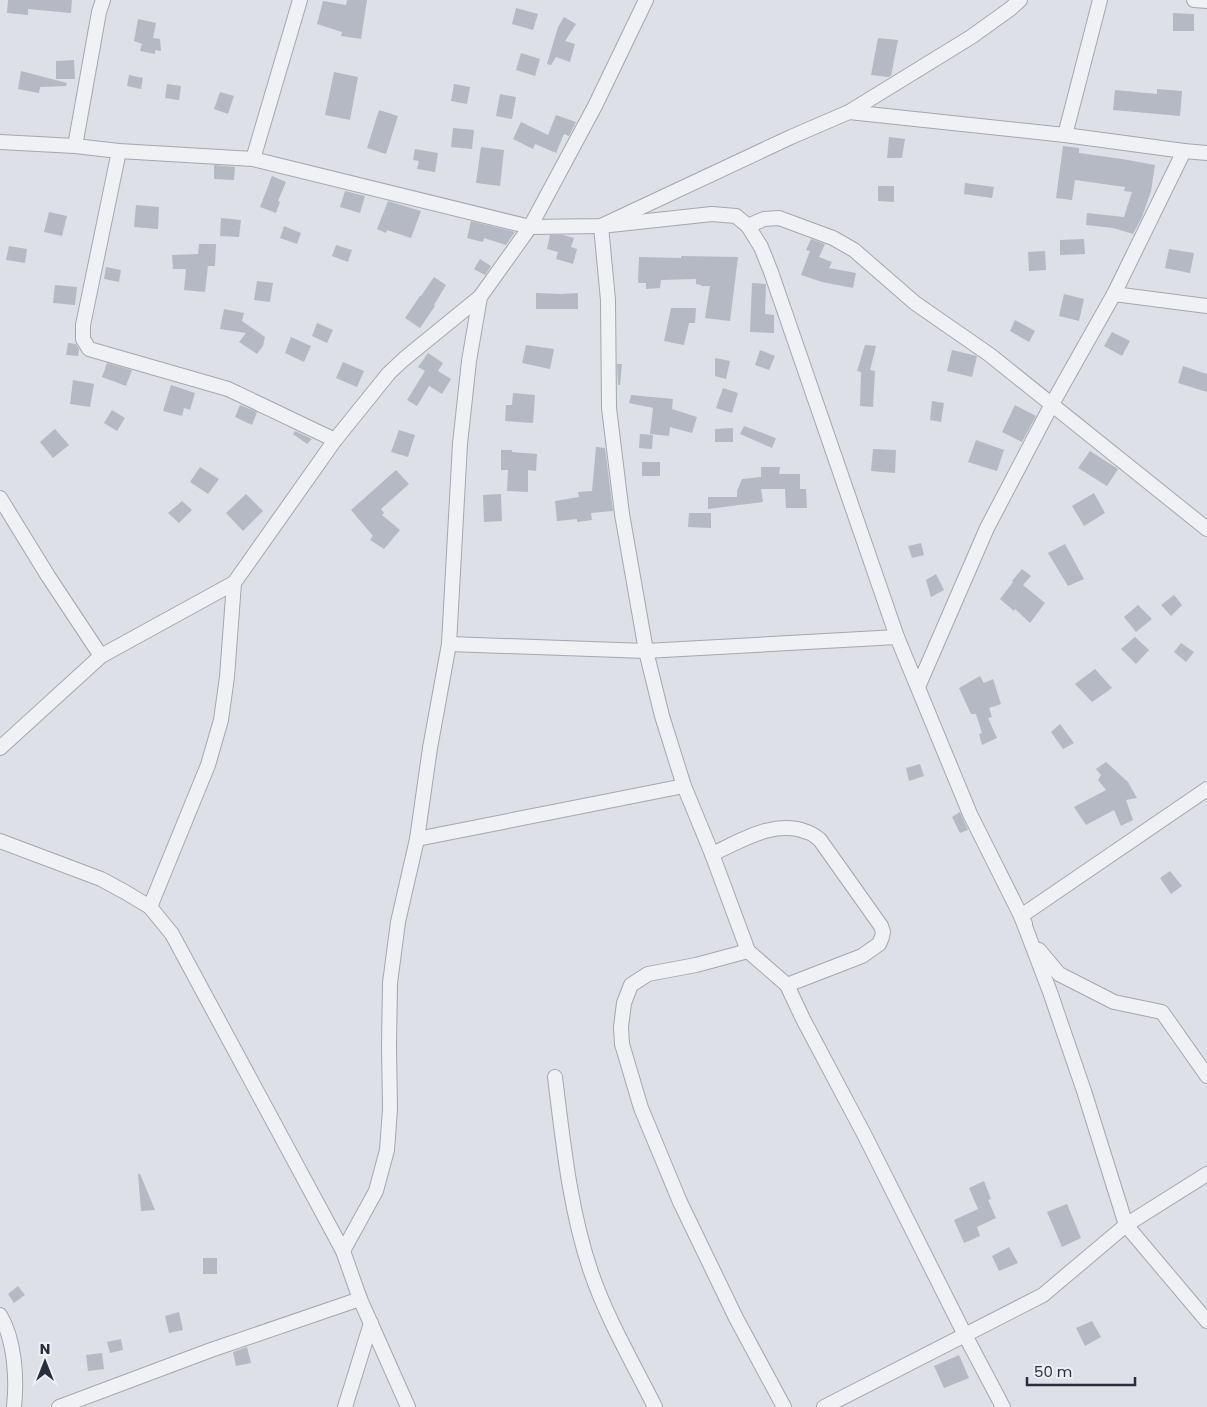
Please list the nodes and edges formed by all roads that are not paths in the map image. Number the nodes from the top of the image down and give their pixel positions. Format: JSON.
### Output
{"nodes":[{"id":1,"x":103,"y":0,"type":"edge"},
{"id":2,"x":300,"y":0,"type":"edge"},
{"id":3,"x":646,"y":0,"type":"edge"},
{"id":4,"x":1020,"y":0,"type":"edge"},
{"id":5,"x":1100,"y":0,"type":"edge"},
{"id":6,"x":1194,"y":0,"type":"edge"},
{"id":7,"x":1207,"y":1,"type":"edge"},
{"id":8,"x":848,"y":112,"type":"junction"},
{"id":9,"x":1065,"y":135,"type":"junction"},
{"id":10,"x":0,"y":142,"type":"edge"},
{"id":11,"x":75,"y":146,"type":"junction"},
{"id":12,"x":119,"y":151,"type":"junction"},
{"id":13,"x":1184,"y":151,"type":"junction"},
{"id":14,"x":1207,"y":153,"type":"edge"},
{"id":15,"x":253,"y":158,"type":"junction"},
{"id":16,"x":601,"y":226,"type":"junction"},
{"id":17,"x":748,"y":226,"type":"junction"},
{"id":18,"x":530,"y":227,"type":"junction"},
{"id":19,"x":1114,"y":294,"type":"junction"},
{"id":20,"x":480,"y":297,"type":"junction"},
{"id":21,"x":1207,"y":306,"type":"edge"},
{"id":22,"x":1052,"y":404,"type":"junction"},
{"id":23,"x":335,"y":440,"type":"junction"},
{"id":24,"x":0,"y":498,"type":"edge"},
{"id":25,"x":1207,"y":529,"type":"edge"},
{"id":26,"x":234,"y":583,"type":"junction"},
{"id":27,"x":897,"y":637,"type":"junction"},
{"id":28,"x":449,"y":644,"type":"junction"},
{"id":29,"x":646,"y":651,"type":"junction"},
{"id":30,"x":101,"y":656,"type":"junction"},
{"id":31,"x":918,"y":687,"type":"junction"},
{"id":32,"x":0,"y":748,"type":"edge"},
{"id":33,"x":684,"y":786,"type":"junction"},
{"id":34,"x":1207,"y":789,"type":"edge"},
{"id":35,"x":417,"y":839,"type":"junction"},
{"id":36,"x":0,"y":841,"type":"edge"},
{"id":37,"x":712,"y":854,"type":"junction"},
{"id":38,"x":150,"y":907,"type":"junction"},
{"id":39,"x":1021,"y":916,"type":"junction"},
{"id":40,"x":748,"y":951,"type":"junction"},
{"id":41,"x":787,"y":985,"type":"junction"},
{"id":42,"x":1207,"y":1076,"type":"edge"},
{"id":43,"x":555,"y":1077,"type":"dead end"},
{"id":44,"x":1207,"y":1174,"type":"edge"},
{"id":45,"x":1126,"y":1225,"type":"junction"},
{"id":46,"x":343,"y":1251,"type":"junction"},
{"id":47,"x":360,"y":1299,"type":"junction"},
{"id":48,"x":0,"y":1315,"type":"edge"},
{"id":49,"x":1207,"y":1321,"type":"edge"},
{"id":50,"x":371,"y":1323,"type":"junction"},
{"id":51,"x":965,"y":1335,"type":"junction"},
{"id":52,"x":14,"y":1407,"type":"edge"},
{"id":53,"x":59,"y":1407,"type":"edge"},
{"id":54,"x":345,"y":1407,"type":"edge"},
{"id":55,"x":408,"y":1407,"type":"edge"},
{"id":56,"x":655,"y":1407,"type":"edge"},
{"id":57,"x":784,"y":1407,"type":"edge"},
{"id":58,"x":824,"y":1407,"type":"edge"},
{"id":59,"x":1003,"y":1407,"type":"edge"}],
"edges":[{"from":1,"to":11,"type":"street"},
{"from":2,"to":15,"type":"street"},
{"from":3,"to":18,"type":"street"},
{"from":4,"to":8,"type":"street"},
{"from":5,"to":9,"type":"street"},
{"from":6,"to":7,"type":"street"},
{"from":8,"to":9,"type":"street"},
{"from":8,"to":16,"type":"street"},
{"from":9,"to":13,"type":"street"},
{"from":10,"to":11,"type":"street"},
{"from":11,"to":12,"type":"street"},
{"from":12,"to":15,"type":"street"},
{"from":12,"to":23,"type":"street"},
{"from":13,"to":14,"type":"street"},
{"from":13,"to":19,"type":"street"},
{"from":15,"to":18,"type":"street"},
{"from":16,"to":17,"type":"street"},
{"from":16,"to":18,"type":"street"},
{"from":16,"to":29,"type":"street"},
{"from":17,"to":22,"type":"street"},
{"from":17,"to":27,"type":"street"},
{"from":18,"to":20,"type":"street"},
{"from":19,"to":21,"type":"street"},
{"from":19,"to":22,"type":"street"},
{"from":20,"to":23,"type":"street"},
{"from":20,"to":28,"type":"street"},
{"from":22,"to":25,"type":"street"},
{"from":22,"to":31,"type":"street"},
{"from":23,"to":26,"type":"street"},
{"from":24,"to":30,"type":"street"},
{"from":26,"to":30,"type":"street"},
{"from":26,"to":38,"type":"street"},
{"from":27,"to":29,"type":"street"},
{"from":27,"to":31,"type":"street"},
{"from":28,"to":29,"type":"street"},
{"from":28,"to":35,"type":"street"},
{"from":29,"to":33,"type":"street"},
{"from":30,"to":32,"type":"street"},
{"from":31,"to":39,"type":"street"},
{"from":33,"to":35,"type":"street"},
{"from":33,"to":37,"type":"street"},
{"from":34,"to":39,"type":"street"},
{"from":35,"to":46,"type":"street"},
{"from":36,"to":38,"type":"street"},
{"from":37,"to":40,"type":"street"},
{"from":37,"to":41,"type":"street"},
{"from":38,"to":46,"type":"street"},
{"from":39,"to":42,"type":"street"},
{"from":39,"to":45,"type":"street"},
{"from":40,"to":41,"type":"street"},
{"from":40,"to":57,"type":"street"},
{"from":41,"to":51,"type":"street"},
{"from":43,"to":56,"type":"street"},
{"from":44,"to":45,"type":"street"},
{"from":45,"to":49,"type":"street"},
{"from":45,"to":51,"type":"street"},
{"from":46,"to":47,"type":"street"},
{"from":47,"to":50,"type":"street"},
{"from":47,"to":53,"type":"street"},
{"from":48,"to":52,"type":"street"},
{"from":50,"to":54,"type":"street"},
{"from":50,"to":55,"type":"street"},
{"from":51,"to":58,"type":"street"},
{"from":51,"to":59,"type":"street"}]}
